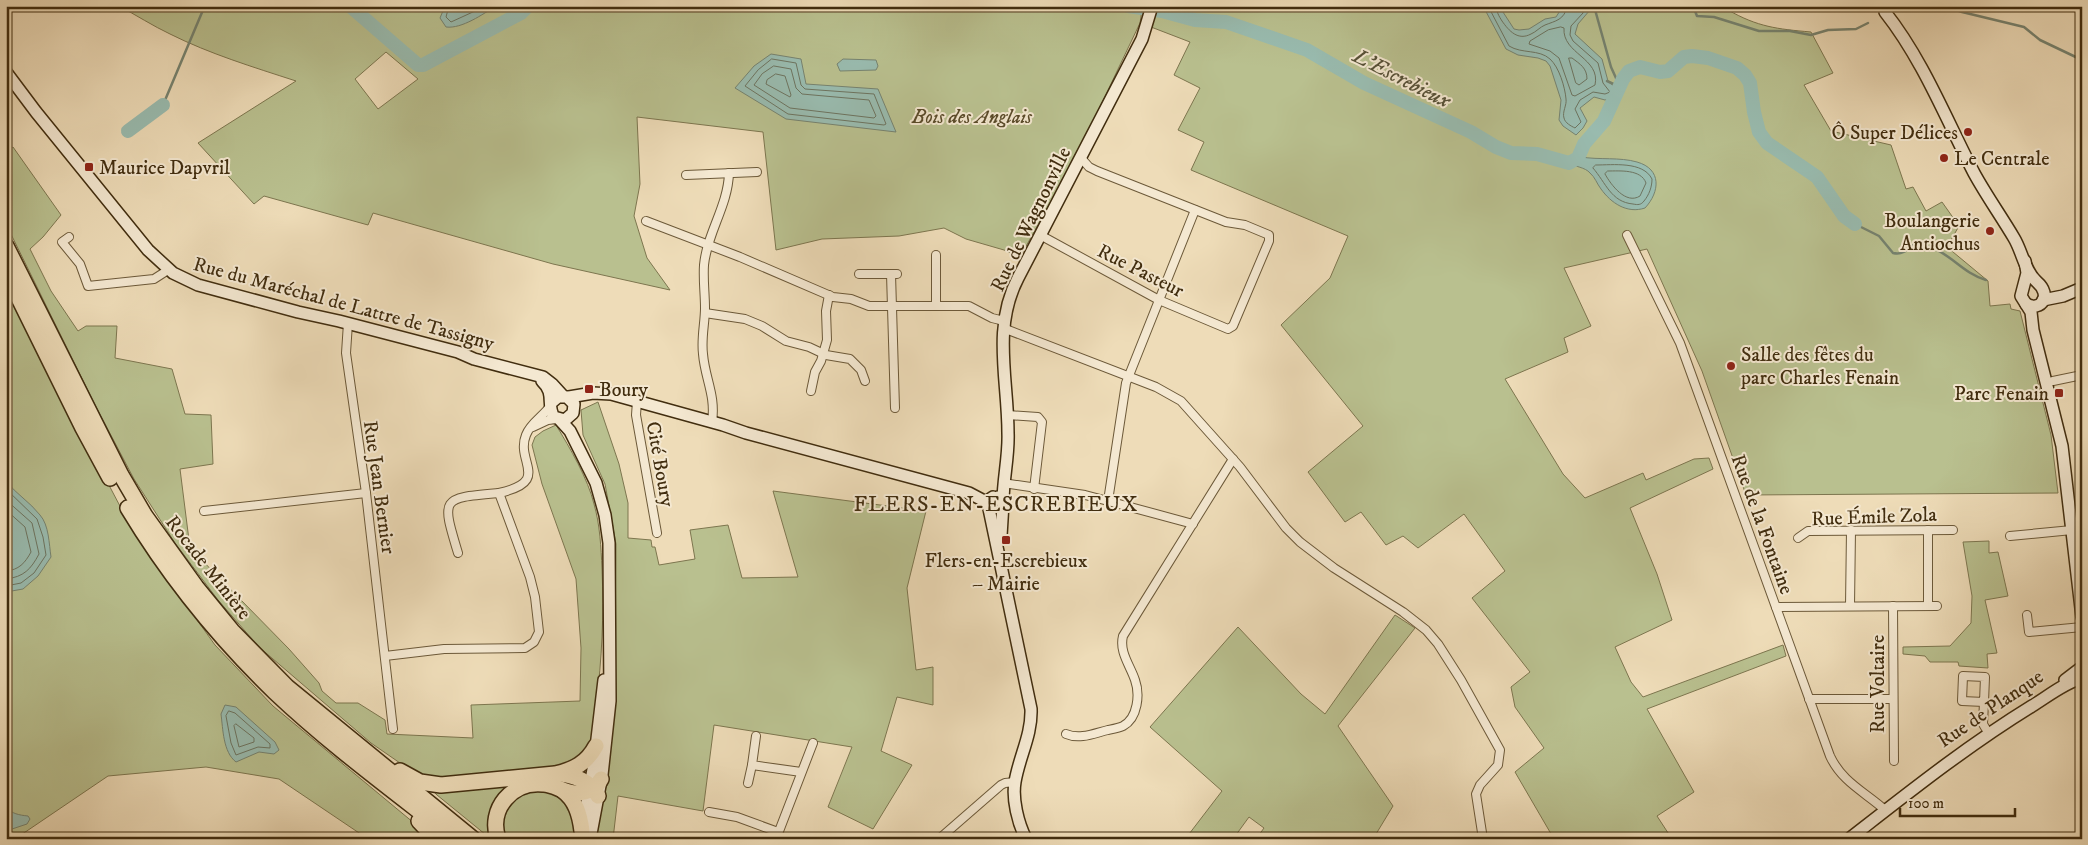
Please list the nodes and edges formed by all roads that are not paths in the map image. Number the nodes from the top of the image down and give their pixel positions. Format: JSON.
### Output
{"nodes":[{"id":1,"x":1884,"y":9,"type":"edge"},
{"id":2,"x":1151,"y":13,"type":"edge"},
{"id":3,"x":6,"y":72,"type":"edge"},
{"id":4,"x":1080,"y":158,"type":"junction"},
{"id":5,"x":756,"y":172,"type":"dead end"},
{"id":6,"x":730,"y":173,"type":"junction"},
{"id":7,"x":686,"y":175,"type":"dead end"},
{"id":8,"x":1195,"y":210,"type":"junction"},
{"id":9,"x":646,"y":221,"type":"dead end"},
{"id":10,"x":1627,"y":234,"type":"dead end"},
{"id":11,"x":1040,"y":235,"type":"junction"},
{"id":12,"x":69,"y":237,"type":"dead end"},
{"id":13,"x":708,"y":245,"type":"junction"},
{"id":14,"x":6,"y":246,"type":"edge"},
{"id":15,"x":936,"y":255,"type":"dead end"},
{"id":16,"x":2025,"y":262,"type":"junction"},
{"id":17,"x":168,"y":270,"type":"junction"},
{"id":18,"x":6,"y":272,"type":"edge"},
{"id":19,"x":859,"y":274,"type":"dead end"},
{"id":20,"x":2024,"y":285,"type":"junction"},
{"id":21,"x":2040,"y":285,"type":"junction"},
{"id":22,"x":2082,"y":288,"type":"edge"},
{"id":23,"x":2068,"y":294,"type":"junction"},
{"id":24,"x":828,"y":295,"type":"junction"},
{"id":25,"x":1159,"y":300,"type":"junction"},
{"id":26,"x":2042,"y":301,"type":"junction"},
{"id":27,"x":2026,"y":304,"type":"junction"},
{"id":28,"x":891,"y":306,"type":"junction"},
{"id":29,"x":936,"y":306,"type":"junction"},
{"id":30,"x":705,"y":313,"type":"junction"},
{"id":31,"x":348,"y":323,"type":"junction"},
{"id":32,"x":1004,"y":324,"type":"junction"},
{"id":33,"x":822,"y":353,"type":"junction"},
{"id":34,"x":528,"y":373,"type":"junction"},
{"id":35,"x":2082,"y":375,"type":"edge"},
{"id":36,"x":1128,"y":376,"type":"junction"},
{"id":37,"x":865,"y":381,"type":"dead end"},
{"id":38,"x":2053,"y":381,"type":"junction"},
{"id":39,"x":811,"y":391,"type":"dead end"},
{"id":40,"x":604,"y":393,"type":"junction"},
{"id":41,"x":566,"y":397,"type":"junction"},
{"id":42,"x":637,"y":401,"type":"junction"},
{"id":43,"x":551,"y":404,"type":"junction"},
{"id":44,"x":895,"y":408,"type":"dead end"},
{"id":45,"x":574,"y":412,"type":"junction"},
{"id":46,"x":1008,"y":414,"type":"junction"},
{"id":47,"x":559,"y":419,"type":"junction"},
{"id":48,"x":712,"y":422,"type":"junction"},
{"id":49,"x":526,"y":434,"type":"junction"},
{"id":50,"x":1233,"y":459,"type":"junction"},
{"id":51,"x":586,"y":461,"type":"junction"},
{"id":52,"x":1003,"y":483,"type":"junction"},
{"id":53,"x":1034,"y":489,"type":"junction"},
{"id":54,"x":366,"y":493,"type":"junction"},
{"id":55,"x":498,"y":493,"type":"junction"},
{"id":56,"x":1108,"y":501,"type":"junction"},
{"id":57,"x":995,"y":502,"type":"junction"},
{"id":58,"x":204,"y":511,"type":"dead end"},
{"id":59,"x":1193,"y":524,"type":"junction"},
{"id":60,"x":1851,"y":530,"type":"junction"},
{"id":61,"x":1928,"y":530,"type":"junction"},
{"id":62,"x":1953,"y":530,"type":"dead end"},
{"id":63,"x":2072,"y":530,"type":"junction"},
{"id":64,"x":657,"y":533,"type":"dead end"},
{"id":65,"x":2010,"y":536,"type":"dead end"},
{"id":66,"x":1798,"y":538,"type":"dead end"},
{"id":67,"x":458,"y":553,"type":"dead end"},
{"id":68,"x":2082,"y":556,"type":"edge"},
{"id":69,"x":1850,"y":606,"type":"junction"},
{"id":70,"x":1893,"y":606,"type":"junction"},
{"id":71,"x":1928,"y":606,"type":"junction"},
{"id":72,"x":1937,"y":606,"type":"dead end"},
{"id":73,"x":1776,"y":607,"type":"junction"},
{"id":74,"x":2027,"y":615,"type":"dead end"},
{"id":75,"x":610,"y":616,"type":"junction"},
{"id":76,"x":2082,"y":617,"type":"edge"},
{"id":77,"x":2082,"y":627,"type":"edge"},
{"id":78,"x":385,"y":656,"type":"junction"},
{"id":79,"x":2082,"y":666,"type":"edge"},
{"id":80,"x":2082,"y":678,"type":"edge"},
{"id":81,"x":1809,"y":699,"type":"junction"},
{"id":82,"x":1893,"y":699,"type":"junction"},
{"id":83,"x":1984,"y":702,"type":"dead end"},
{"id":84,"x":331,"y":724,"type":"junction"},
{"id":85,"x":393,"y":729,"type":"dead end"},
{"id":86,"x":1987,"y":732,"type":"junction"},
{"id":87,"x":1066,"y":734,"type":"dead end"},
{"id":88,"x":756,"y":736,"type":"dead end"},
{"id":89,"x":813,"y":743,"type":"dead end"},
{"id":90,"x":596,"y":746,"type":"junction"},
{"id":91,"x":1894,"y":761,"type":"dead end"},
{"id":92,"x":752,"y":765,"type":"junction"},
{"id":93,"x":362,"y":766,"type":"junction"},
{"id":94,"x":801,"y":772,"type":"junction"},
{"id":95,"x":557,"y":781,"type":"junction"},
{"id":96,"x":1015,"y":782,"type":"junction"},
{"id":97,"x":748,"y":783,"type":"dead end"},
{"id":98,"x":595,"y":788,"type":"junction"},
{"id":99,"x":1885,"y":810,"type":"junction"},
{"id":100,"x":709,"y":812,"type":"dead end"},
{"id":101,"x":777,"y":835,"type":"edge"},
{"id":102,"x":584,"y":836,"type":"edge"},
{"id":103,"x":436,"y":839,"type":"edge"},
{"id":104,"x":454,"y":839,"type":"edge"},
{"id":105,"x":473,"y":839,"type":"edge"},
{"id":106,"x":498,"y":839,"type":"edge"},
{"id":107,"x":939,"y":839,"type":"edge"},
{"id":108,"x":1026,"y":839,"type":"edge"},
{"id":109,"x":1482,"y":839,"type":"edge"},
{"id":110,"x":1848,"y":839,"type":"edge"}],
"edges":[{"from":1,"to":16,"type":"street"},
{"from":2,"to":4,"type":"street","name":"Rue de Wagnonville"},
{"from":3,"to":17,"type":"street","name":"Rue du Maréchal de Lattre de Tassigny"},
{"from":4,"to":8,"type":"street"},
{"from":4,"to":11,"type":"street","name":"Rue de Wagnonville"},
{"from":5,"to":6,"type":"street"},
{"from":6,"to":7,"type":"street"},
{"from":6,"to":13,"type":"street"},
{"from":8,"to":25,"type":"street"},
{"from":8,"to":25,"type":"street","name":"Rue Pasteur"},
{"from":9,"to":13,"type":"street"},
{"from":10,"to":73,"type":"street","name":"Rue de la Fontaine"},
{"from":11,"to":25,"type":"street","name":"Rue Pasteur"},
{"from":11,"to":32,"type":"street","name":"Rue de Wagnonville"},
{"from":12,"to":17,"type":"street"},
{"from":13,"to":24,"type":"street"},
{"from":13,"to":30,"type":"street"},
{"from":14,"to":84,"type":"highway","name":"Rocade Minière"},
{"from":15,"to":29,"type":"street"},
{"from":16,"to":20,"type":"street"},
{"from":16,"to":21,"type":"street"},
{"from":17,"to":31,"type":"street","name":"Rue du Maréchal de Lattre de Tassigny"},
{"from":18,"to":93,"type":"highway","name":"Rocade Minière"},
{"from":19,"to":28,"type":"street"},
{"from":20,"to":21,"type":"street"},
{"from":20,"to":27,"type":"street"},
{"from":21,"to":23,"type":"street"},
{"from":21,"to":26,"type":"street"},
{"from":22,"to":23,"type":"street"},
{"from":23,"to":26,"type":"street"},
{"from":24,"to":28,"type":"street"},
{"from":24,"to":33,"type":"street"},
{"from":25,"to":36,"type":"street"},
{"from":26,"to":27,"type":"street"},
{"from":26,"to":38,"type":"street"},
{"from":27,"to":63,"type":"street"},
{"from":28,"to":29,"type":"street"},
{"from":28,"to":44,"type":"street"},
{"from":29,"to":32,"type":"street"},
{"from":30,"to":33,"type":"street"},
{"from":30,"to":48,"type":"street"},
{"from":31,"to":34,"type":"street","name":"Rue du Maréchal de Lattre de Tassigny"},
{"from":31,"to":54,"type":"street","name":"Rue Jean Bernier"},
{"from":32,"to":36,"type":"street"},
{"from":32,"to":46,"type":"street","name":"Rue de Wagnonville"},
{"from":33,"to":37,"type":"street"},
{"from":33,"to":39,"type":"street"},
{"from":34,"to":41,"type":"street","name":"Rue du Maréchal de Lattre de Tassigny"},
{"from":34,"to":43,"type":"street","name":"Rue du Maréchal de Lattre de Tassigny"},
{"from":35,"to":38,"type":"street"},
{"from":36,"to":50,"type":"street"},
{"from":36,"to":56,"type":"street"},
{"from":38,"to":68,"type":"street"},
{"from":40,"to":41,"type":"street"},
{"from":40,"to":42,"type":"street"},
{"from":40,"to":45,"type":"street"},
{"from":41,"to":43,"type":"street"},
{"from":41,"to":45,"type":"street"},
{"from":42,"to":48,"type":"street"},
{"from":42,"to":64,"type":"street","name":"Cité Boury"},
{"from":43,"to":47,"type":"street"},
{"from":43,"to":49,"type":"street"},
{"from":45,"to":47,"type":"street"},
{"from":45,"to":51,"type":"street"},
{"from":46,"to":52,"type":"street","name":"Rue de Wagnonville"},
{"from":46,"to":53,"type":"street"},
{"from":47,"to":49,"type":"street"},
{"from":47,"to":51,"type":"street"},
{"from":48,"to":57,"type":"street"},
{"from":49,"to":55,"type":"street"},
{"from":50,"to":59,"type":"street"},
{"from":50,"to":109,"type":"street"},
{"from":51,"to":75,"type":"street"},
{"from":52,"to":53,"type":"street"},
{"from":52,"to":57,"type":"street","name":"Rue de Wagnonville"},
{"from":53,"to":56,"type":"street"},
{"from":54,"to":58,"type":"street"},
{"from":54,"to":78,"type":"street","name":"Rue Jean Bernier"},
{"from":55,"to":67,"type":"street"},
{"from":55,"to":78,"type":"street"},
{"from":56,"to":59,"type":"street"},
{"from":57,"to":96,"type":"street","name":"Rue de Wagnonville"},
{"from":59,"to":87,"type":"street"},
{"from":60,"to":61,"type":"street","name":"Rue Émile Zola"},
{"from":60,"to":66,"type":"street","name":"Rue Émile Zola"},
{"from":60,"to":69,"type":"street"},
{"from":61,"to":62,"type":"street","name":"Rue Émile Zola"},
{"from":61,"to":71,"type":"street"},
{"from":63,"to":65,"type":"street"},
{"from":63,"to":76,"type":"street"},
{"from":69,"to":70,"type":"street"},
{"from":69,"to":73,"type":"street"},
{"from":70,"to":71,"type":"street"},
{"from":70,"to":82,"type":"street","name":"Rue Voltaire"},
{"from":71,"to":72,"type":"street"},
{"from":73,"to":81,"type":"street","name":"Rue de la Fontaine"},
{"from":74,"to":77,"type":"street"},
{"from":75,"to":90,"type":"street"},
{"from":75,"to":98,"type":"street"},
{"from":78,"to":85,"type":"street","name":"Rue Jean Bernier"},
{"from":79,"to":86,"type":"street","name":"Rue de Planque"},
{"from":80,"to":86,"type":"street","name":"Rue de Planque"},
{"from":81,"to":82,"type":"street"},
{"from":81,"to":99,"type":"street","name":"Rue de la Fontaine"},
{"from":82,"to":91,"type":"street","name":"Rue Voltaire"},
{"from":83,"to":86,"type":"street"},
{"from":84,"to":95,"type":"highway"},
{"from":84,"to":105,"type":"highway","name":"Rocade Minière"},
{"from":86,"to":99,"type":"street","name":"Rue de Planque"},
{"from":88,"to":92,"type":"street"},
{"from":89,"to":94,"type":"street"},
{"from":90,"to":95,"type":"highway"},
{"from":90,"to":98,"type":"street"},
{"from":92,"to":94,"type":"street"},
{"from":92,"to":97,"type":"street"},
{"from":93,"to":103,"type":"highway"},
{"from":93,"to":104,"type":"highway","name":"Rocade Minière"},
{"from":94,"to":101,"type":"street"},
{"from":95,"to":98,"type":"highway"},
{"from":95,"to":102,"type":"highway"},
{"from":95,"to":106,"type":"highway"},
{"from":96,"to":107,"type":"street"},
{"from":96,"to":108,"type":"street","name":"Rue de Wagnonville"},
{"from":98,"to":102,"type":"street"},
{"from":99,"to":110,"type":"street","name":"Rue de Planque"},
{"from":100,"to":101,"type":"street"}]}
